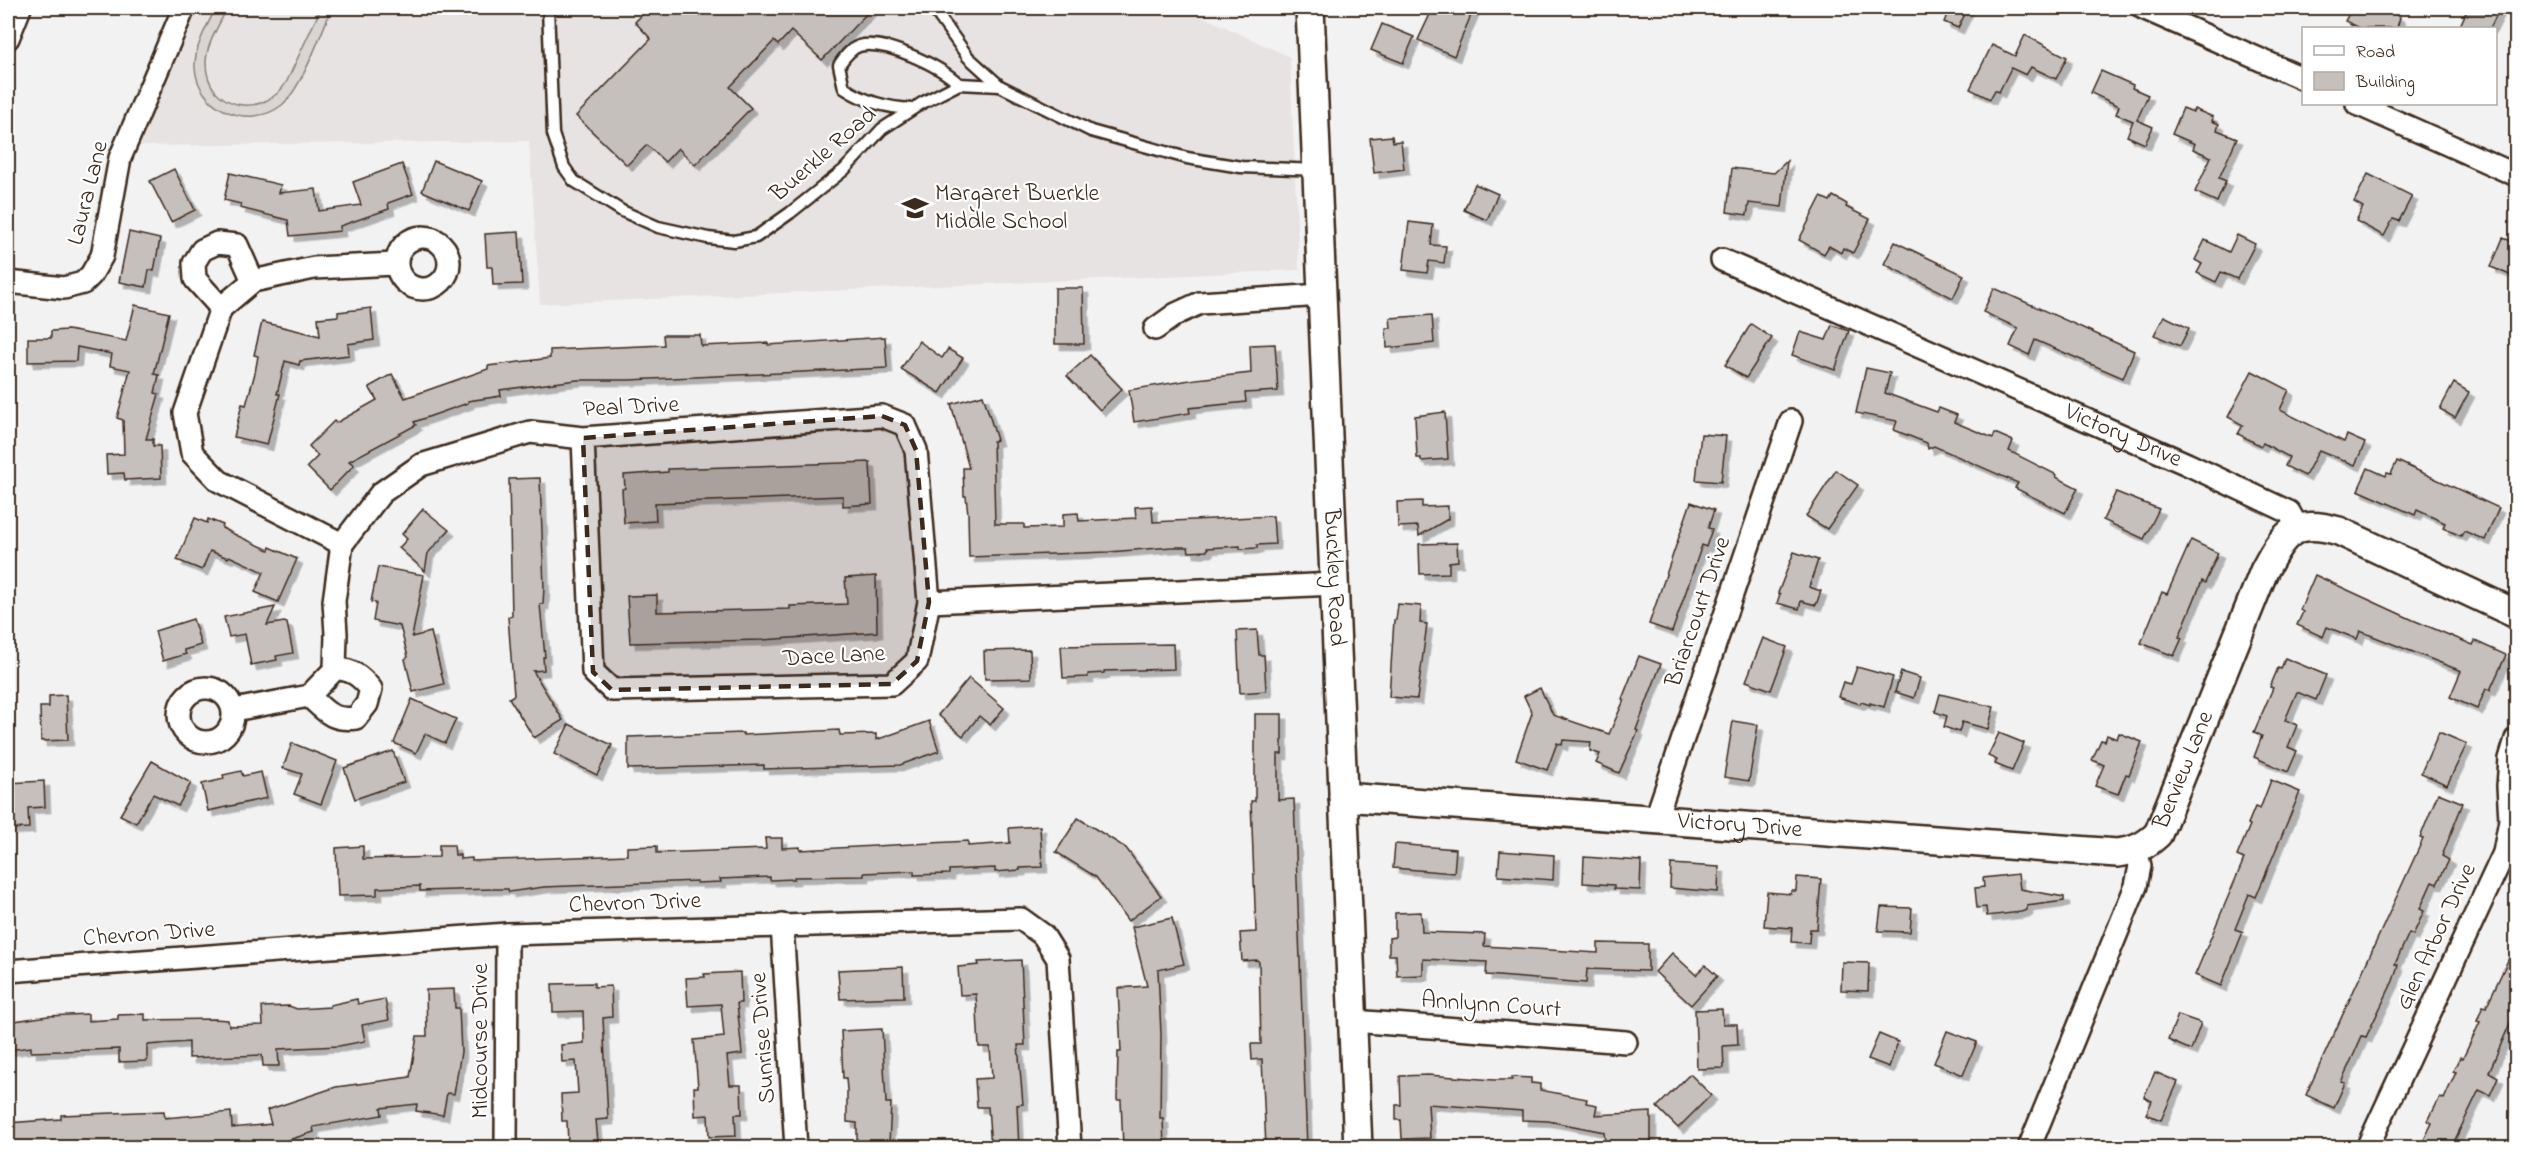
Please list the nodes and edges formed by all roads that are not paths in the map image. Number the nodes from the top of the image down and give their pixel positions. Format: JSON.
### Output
{"nodes":[{"id":1,"x":20,"y":8,"type":"edge"},
{"id":2,"x":184,"y":8,"type":"edge"},
{"id":3,"x":548,"y":8,"type":"edge"},
{"id":4,"x":933,"y":8,"type":"edge"},
{"id":5,"x":1310,"y":8,"type":"edge"},
{"id":6,"x":2143,"y":8,"type":"edge"},
{"id":7,"x":8,"y":38,"type":"edge"},
{"id":8,"x":2302,"y":78,"type":"edge"},
{"id":9,"x":958,"y":84,"type":"junction"},
{"id":10,"x":1000,"y":86,"type":"junction"},
{"id":11,"x":2359,"y":105,"type":"edge"},
{"id":12,"x":912,"y":109,"type":"junction"},
{"id":13,"x":1317,"y":170,"type":"junction"},
{"id":14,"x":2517,"y":175,"type":"edge"},
{"id":15,"x":1722,"y":260,"type":"dead end"},
{"id":16,"x":395,"y":264,"type":"dead end"},
{"id":17,"x":253,"y":281,"type":"junction"},
{"id":18,"x":8,"y":282,"type":"edge"},
{"id":19,"x":1322,"y":295,"type":"junction"},
{"id":20,"x":221,"y":308,"type":"junction"},
{"id":21,"x":1155,"y":329,"type":"dead end"},
{"id":22,"x":1791,"y":422,"type":"dead end"},
{"id":23,"x":583,"y":438,"type":"junction"},
{"id":24,"x":2298,"y":528,"type":"junction"},
{"id":25,"x":342,"y":544,"type":"junction"},
{"id":26,"x":1335,"y":584,"type":"junction"},
{"id":27,"x":929,"y":602,"type":"junction"},
{"id":28,"x":2517,"y":614,"type":"edge"},
{"id":29,"x":335,"y":669,"type":"junction"},
{"id":30,"x":309,"y":696,"type":"junction"},
{"id":31,"x":234,"y":710,"type":"dead end"},
{"id":32,"x":2517,"y":739,"type":"edge"},
{"id":33,"x":1343,"y":796,"type":"junction"},
{"id":34,"x":1656,"y":818,"type":"junction"},
{"id":35,"x":2136,"y":850,"type":"junction"},
{"id":36,"x":783,"y":925,"type":"junction"},
{"id":37,"x":507,"y":934,"type":"junction"},
{"id":38,"x":8,"y":970,"type":"edge"},
{"id":39,"x":1353,"y":1021,"type":"junction"},
{"id":40,"x":1626,"y":1042,"type":"dead end"},
{"id":41,"x":506,"y":1148,"type":"edge"},
{"id":42,"x":796,"y":1148,"type":"edge"},
{"id":43,"x":1070,"y":1148,"type":"edge"},
{"id":44,"x":1358,"y":1148,"type":"edge"},
{"id":45,"x":2029,"y":1148,"type":"edge"},
{"id":46,"x":2367,"y":1148,"type":"edge"}],
"edges":[{"from":1,"to":7,"type":"street"},
{"from":2,"to":18,"type":"street","name":"Laura Lane"},
{"from":3,"to":12,"type":"lane","name":"Buerkle Road"},
{"from":4,"to":10,"type":"lane"},
{"from":5,"to":13,"type":"street","name":"Buckley Road"},
{"from":6,"to":8,"type":"street"},
{"from":9,"to":10,"type":"lane"},
{"from":9,"to":12,"type":"lane","name":"Buerkle Road"},
{"from":9,"to":12,"type":"lane"},
{"from":10,"to":13,"type":"lane"},
{"from":11,"to":14,"type":"street"},
{"from":13,"to":19,"type":"street","name":"Buckley Road"},
{"from":15,"to":24,"type":"street","name":"Victory Drive"},
{"from":16,"to":17,"type":"street"},
{"from":17,"to":20,"type":"street"},
{"from":17,"to":20,"type":"street"},
{"from":19,"to":21,"type":"street"},
{"from":19,"to":26,"type":"street","name":"Buckley Road"},
{"from":20,"to":25,"type":"street"},
{"from":22,"to":34,"type":"street","name":"Briarcourt Drive"},
{"from":23,"to":25,"type":"street","name":"Peal Drive"},
{"from":23,"to":27,"type":"street","name":"Peal Drive"},
{"from":23,"to":27,"type":"street","name":"Dace Lane"},
{"from":24,"to":28,"type":"street"},
{"from":24,"to":35,"type":"street","name":"Berview Lane"},
{"from":25,"to":29,"type":"street","name":"Peal Drive"},
{"from":26,"to":27,"type":"street"},
{"from":26,"to":33,"type":"street","name":"Buckley Road"},
{"from":29,"to":30,"type":"street"},
{"from":29,"to":30,"type":"street"},
{"from":30,"to":31,"type":"street"},
{"from":32,"to":46,"type":"street","name":"Glen Arbor Drive"},
{"from":33,"to":34,"type":"street","name":"Victory Drive"},
{"from":33,"to":39,"type":"street","name":"Buckley Road"},
{"from":34,"to":35,"type":"street","name":"Victory Drive"},
{"from":35,"to":45,"type":"street","name":"Berview Lane"},
{"from":36,"to":37,"type":"street","name":"Chevron Drive"},
{"from":36,"to":42,"type":"street","name":"Sunrise Drive"},
{"from":36,"to":43,"type":"street","name":"Chevron Drive"},
{"from":37,"to":38,"type":"street","name":"Chevron Drive"},
{"from":37,"to":41,"type":"street","name":"Midcourse Drive"},
{"from":39,"to":40,"type":"street","name":"Annlynn Court"},
{"from":39,"to":44,"type":"street","name":"Buckley Road"}]}
